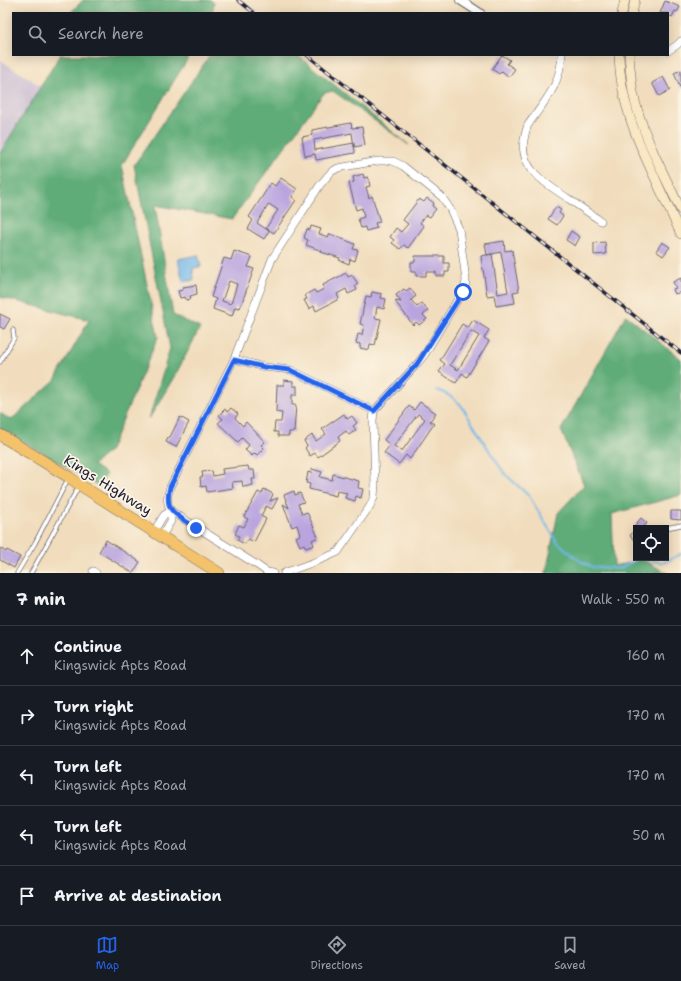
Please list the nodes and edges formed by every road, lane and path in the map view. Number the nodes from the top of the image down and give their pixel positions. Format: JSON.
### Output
{"nodes":[{"id":1,"x":460,"y":0,"type":"edge"},
{"id":2,"x":625,"y":0,"type":"edge"},
{"id":3,"x":635,"y":0,"type":"edge"},
{"id":4,"x":478,"y":12,"type":"edge"},
{"id":5,"x":622,"y":12,"type":"edge"},
{"id":6,"x":632,"y":12,"type":"edge"},
{"id":7,"x":681,"y":41,"type":"edge"},
{"id":8,"x":669,"y":50,"type":"edge"},
{"id":9,"x":562,"y":56,"type":"edge"},
{"id":10,"x":619,"y":56,"type":"edge"},
{"id":11,"x":629,"y":56,"type":"edge"},
{"id":12,"x":681,"y":210,"type":"edge"},
{"id":13,"x":601,"y":221,"type":"dead end"},
{"id":14,"x":679,"y":224,"type":"edge"},
{"id":15,"x":681,"y":234,"type":"edge"},
{"id":16,"x":13,"y":330,"type":"dead end"},
{"id":17,"x":234,"y":360,"type":"junction"},
{"id":18,"x":0,"y":362,"type":"edge"},
{"id":19,"x":374,"y":411,"type":"junction"},
{"id":20,"x":0,"y":435,"type":"edge"},
{"id":21,"x":69,"y":477,"type":"junction"},
{"id":22,"x":80,"y":485,"type":"junction"},
{"id":23,"x":171,"y":511,"type":"junction"},
{"id":24,"x":681,"y":525,"type":"edge"},
{"id":25,"x":669,"y":527,"type":"edge"},
{"id":26,"x":158,"y":534,"type":"junction"},
{"id":27,"x":17,"y":573,"type":"edge"},
{"id":28,"x":31,"y":573,"type":"edge"},
{"id":29,"x":220,"y":573,"type":"edge"},
{"id":30,"x":273,"y":573,"type":"edge"},
{"id":31,"x":284,"y":573,"type":"edge"}],
"edges":[{"from":1,"to":4,"type":"street"},
{"from":2,"to":5,"type":"main road"},
{"from":3,"to":6,"type":"main road"},
{"from":7,"to":8,"type":"street"},
{"from":9,"to":13,"type":"street"},
{"from":10,"to":14,"type":"main road"},
{"from":11,"to":12,"type":"main road"},
{"from":14,"to":15,"type":"main road"},
{"from":16,"to":18,"type":"lane"},
{"from":17,"to":19,"type":"street"},
{"from":17,"to":19,"type":"street"},
{"from":17,"to":23,"type":"street"},
{"from":19,"to":31,"type":"street"},
{"from":20,"to":21,"type":"main road","name":"Kings Highway"},
{"from":21,"to":22,"type":"main road","name":"Kings Highway"},
{"from":21,"to":27,"type":"lane"},
{"from":22,"to":26,"type":"main road","name":"Kings Highway"},
{"from":22,"to":28,"type":"lane"},
{"from":23,"to":26,"type":"street"},
{"from":23,"to":30,"type":"street"},
{"from":24,"to":25,"type":"lane"},
{"from":26,"to":29,"type":"main road","name":"Kings Highway"}]}
